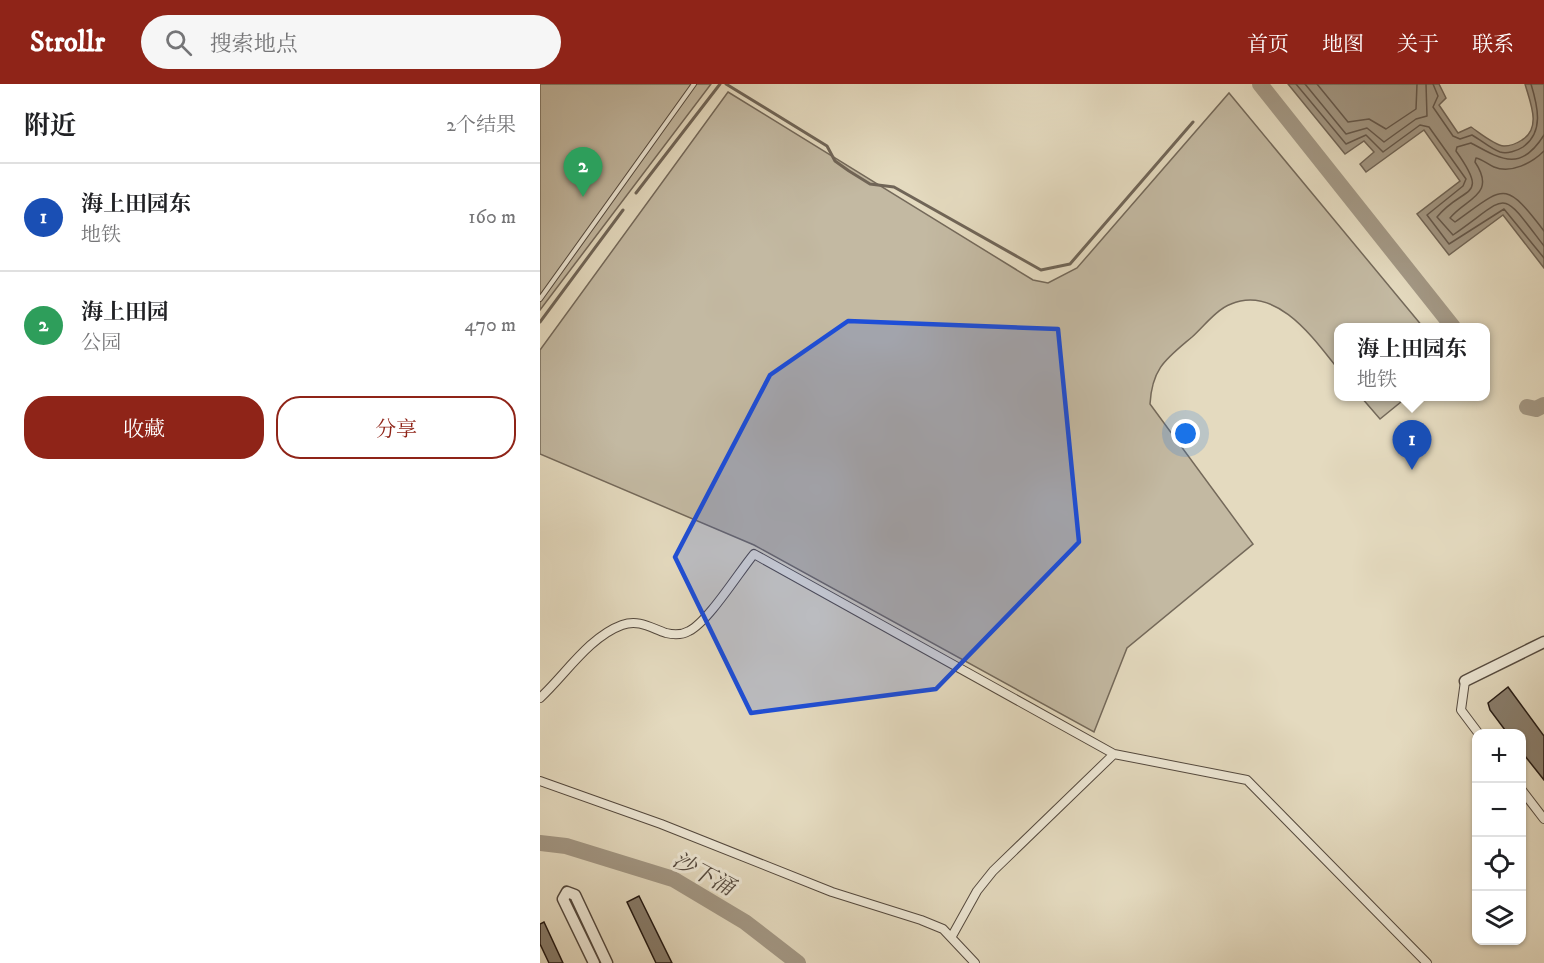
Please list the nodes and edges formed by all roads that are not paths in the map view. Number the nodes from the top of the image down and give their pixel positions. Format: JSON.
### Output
{"nodes":[{"id":1,"x":694,"y":84,"type":"edge"},
{"id":2,"x":540,"y":299,"type":"edge"},
{"id":3,"x":1544,"y":642,"type":"edge"},
{"id":4,"x":1465,"y":681,"type":"joint"},
{"id":5,"x":540,"y":698,"type":"edge"},
{"id":6,"x":1475,"y":729,"type":"edge"},
{"id":7,"x":1114,"y":754,"type":"junction"},
{"id":8,"x":540,"y":781,"type":"edge"},
{"id":9,"x":1526,"y":796,"type":"edge"},
{"id":10,"x":1544,"y":819,"type":"edge"},
{"id":11,"x":952,"y":936,"type":"junction"},
{"id":12,"x":594,"y":963,"type":"edge"},
{"id":13,"x":607,"y":963,"type":"edge"},
{"id":14,"x":975,"y":963,"type":"edge"},
{"id":15,"x":1426,"y":963,"type":"edge"}],
"edges":[{"from":1,"to":2,"type":"lane"},
{"from":3,"to":4,"type":"street"},
{"from":4,"to":6,"type":"street"},
{"from":5,"to":7,"type":"street"},
{"from":7,"to":11,"type":"street"},
{"from":7,"to":15,"type":"street"},
{"from":8,"to":11,"type":"street"},
{"from":9,"to":10,"type":"street"},
{"from":11,"to":14,"type":"street"},
{"from":12,"to":13,"type":"street"}]}
